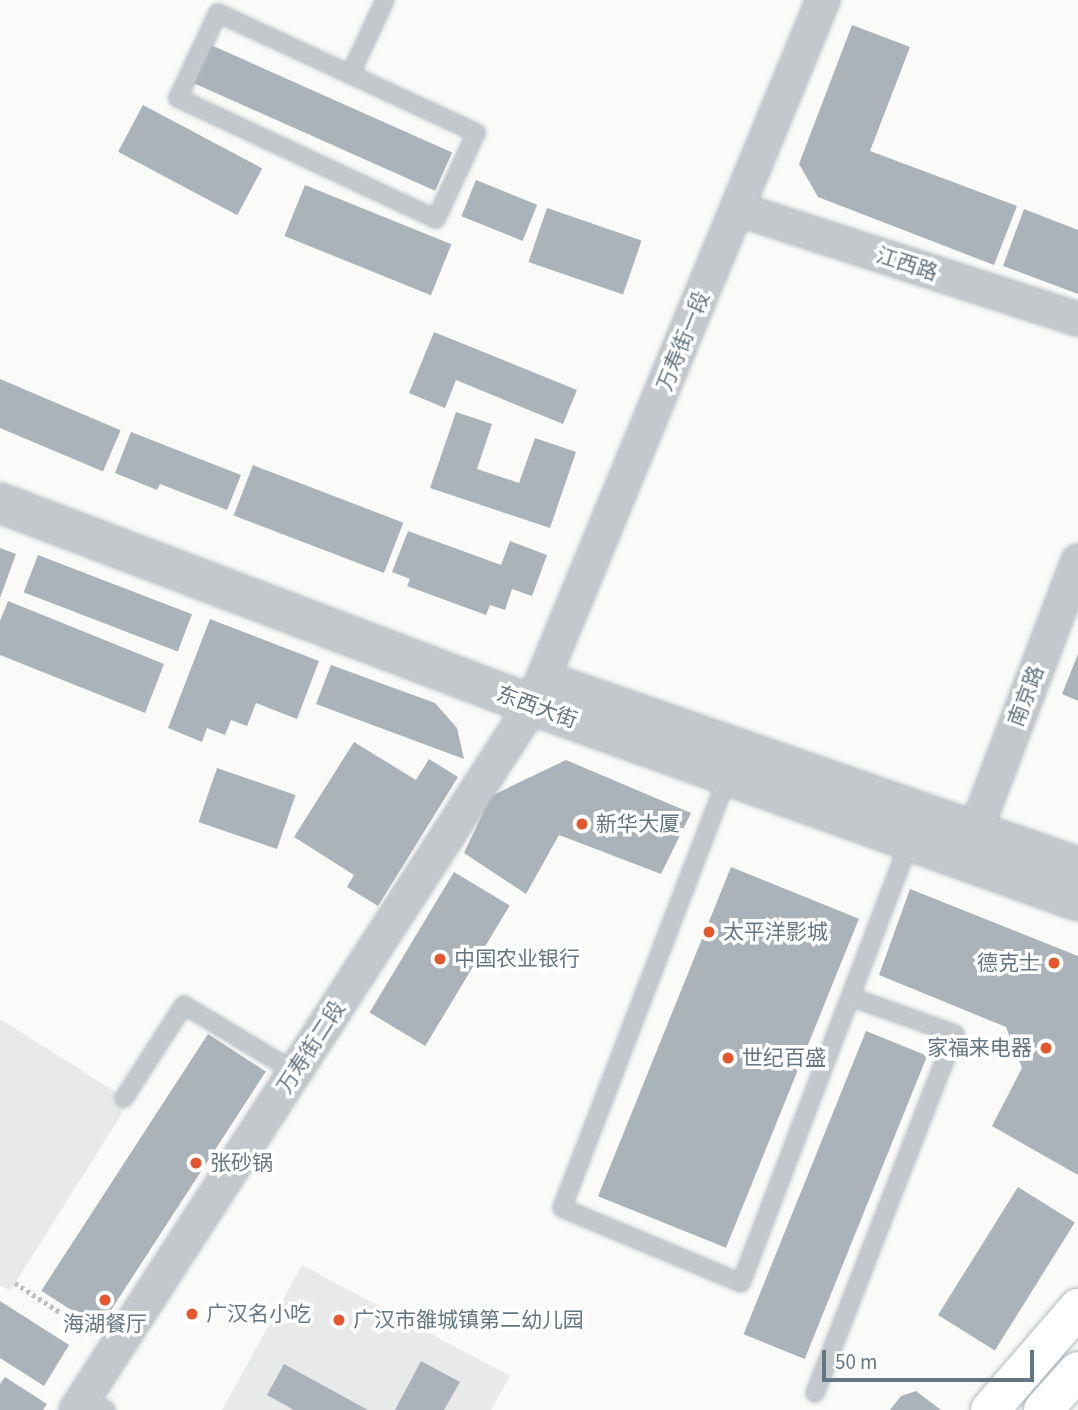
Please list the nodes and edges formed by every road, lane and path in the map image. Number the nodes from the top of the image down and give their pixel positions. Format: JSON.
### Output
{"nodes":[{"id":1,"x":385,"y":0,"type":"edge"},
{"id":2,"x":823,"y":0,"type":"edge"},
{"id":3,"x":351,"y":75,"type":"junction"},
{"id":4,"x":737,"y":209,"type":"junction"},
{"id":5,"x":1078,"y":319,"type":"edge"},
{"id":6,"x":0,"y":475,"type":"edge"},
{"id":7,"x":0,"y":503,"type":"edge"},
{"id":8,"x":1078,"y":561,"type":"edge"},
{"id":9,"x":537,"y":693,"type":"junction"},
{"id":10,"x":726,"y":781,"type":"dead end"},
{"id":11,"x":975,"y":832,"type":"junction"},
{"id":12,"x":910,"y":841,"type":"junction"},
{"id":13,"x":1078,"y":867,"type":"edge"},
{"id":14,"x":1078,"y":901,"type":"edge"},
{"id":15,"x":851,"y":997,"type":"junction"},
{"id":16,"x":295,"y":1072,"type":"junction"},
{"id":17,"x":124,"y":1098,"type":"dead end"},
{"id":18,"x":15,"y":1283,"type":"dead end"},
{"id":19,"x":1078,"y":1308,"type":"edge"},
{"id":20,"x":116,"y":1348,"type":"junction"},
{"id":21,"x":1078,"y":1371,"type":"edge"},
{"id":22,"x":815,"y":1393,"type":"dead end"},
{"id":23,"x":88,"y":1407,"type":"edge"},
{"id":24,"x":990,"y":1410,"type":"edge"},
{"id":25,"x":1043,"y":1410,"type":"edge"}],
"edges":[{"from":1,"to":3,"type":"lane"},
{"from":2,"to":4,"type":"street","name":"万寿街一段"},
{"from":3,"to":3,"type":"lane"},
{"from":4,"to":5,"type":"street","name":"江西路"},
{"from":4,"to":9,"type":"street","name":"万寿街一段"},
{"from":6,"to":9,"type":"street","name":"东西大街"},
{"from":7,"to":9,"type":"street","name":"东西大街"},
{"from":8,"to":11,"type":"street","name":"南京路"},
{"from":9,"to":11,"type":"street","name":"东西大街"},
{"from":9,"to":12,"type":"street","name":"东西大街"},
{"from":9,"to":16,"type":"street","name":"万寿街二段"},
{"from":10,"to":15,"type":"lane"},
{"from":11,"to":13,"type":"street","name":"东西大街"},
{"from":12,"to":14,"type":"street","name":"东西大街"},
{"from":12,"to":15,"type":"lane"},
{"from":15,"to":22,"type":"lane"},
{"from":16,"to":17,"type":"lane"},
{"from":16,"to":20,"type":"street","name":"万寿街二段"},
{"from":18,"to":20,"type":"path"},
{"from":19,"to":24,"type":"main road"},
{"from":20,"to":23,"type":"street","name":"万寿街二段"},
{"from":21,"to":25,"type":"main road"}]}
